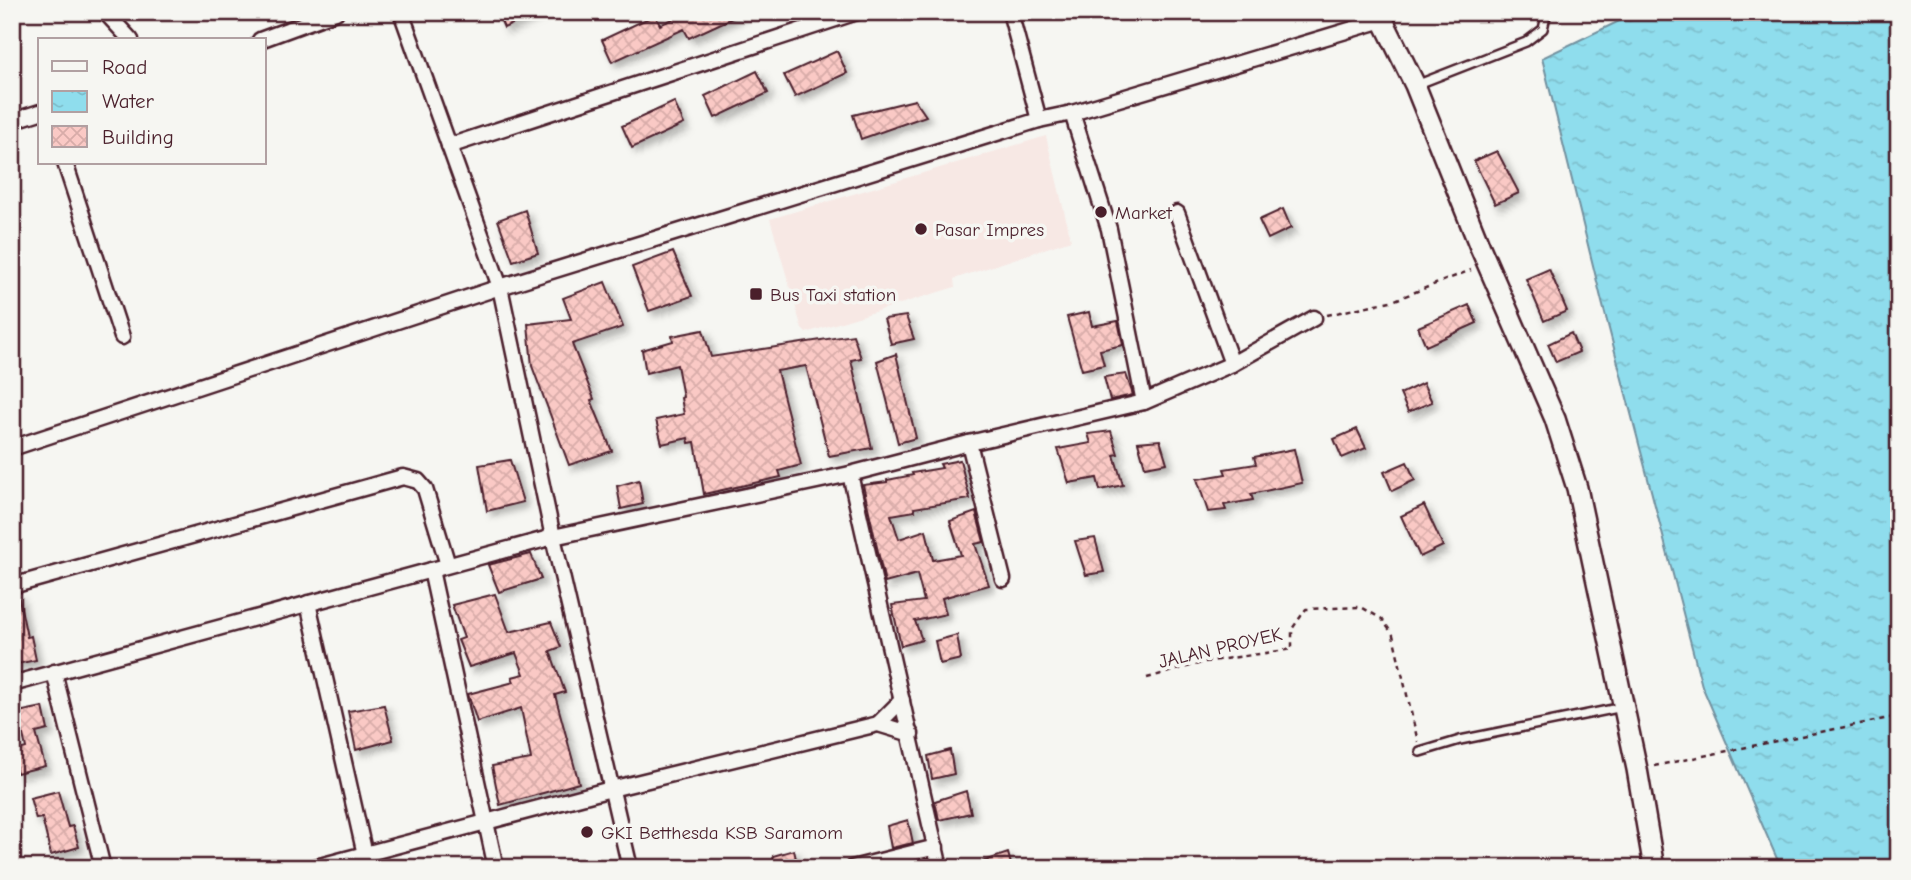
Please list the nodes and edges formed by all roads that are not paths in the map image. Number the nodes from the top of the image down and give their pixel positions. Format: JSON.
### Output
{"nodes":[{"id":1,"x":105,"y":12,"type":"edge"},
{"id":2,"x":336,"y":12,"type":"edge"},
{"id":3,"x":401,"y":12,"type":"edge"},
{"id":4,"x":857,"y":12,"type":"edge"},
{"id":5,"x":1010,"y":12,"type":"edge"},
{"id":6,"x":1548,"y":12,"type":"edge"},
{"id":7,"x":1381,"y":16,"type":"edge"},
{"id":8,"x":129,"y":38,"type":"edge"},
{"id":9,"x":265,"y":38,"type":"edge"},
{"id":10,"x":1415,"y":85,"type":"junction"},
{"id":11,"x":38,"y":113,"type":"edge"},
{"id":12,"x":1072,"y":113,"type":"junction"},
{"id":13,"x":1039,"y":120,"type":"junction"},
{"id":14,"x":12,"y":121,"type":"edge"},
{"id":15,"x":449,"y":146,"type":"junction"},
{"id":16,"x":65,"y":164,"type":"edge"},
{"id":17,"x":1177,"y":213,"type":"dead end"},
{"id":18,"x":500,"y":287,"type":"junction"},
{"id":19,"x":1314,"y":318,"type":"road end"},
{"id":20,"x":122,"y":337,"type":"dead end"},
{"id":21,"x":1232,"y":364,"type":"junction"},
{"id":22,"x":1144,"y":402,"type":"junction"},
{"id":23,"x":969,"y":443,"type":"junction"},
{"id":24,"x":12,"y":448,"type":"edge"},
{"id":25,"x":850,"y":474,"type":"junction"},
{"id":26,"x":553,"y":537,"type":"junction"},
{"id":27,"x":448,"y":565,"type":"junction"},
{"id":28,"x":431,"y":570,"type":"junction"},
{"id":29,"x":1003,"y":579,"type":"dead end"},
{"id":30,"x":12,"y":586,"type":"edge"},
{"id":31,"x":308,"y":603,"type":"junction"},
{"id":32,"x":54,"y":672,"type":"junction"},
{"id":33,"x":12,"y":684,"type":"edge"},
{"id":34,"x":902,"y":700,"type":"junction"},
{"id":35,"x":1624,"y":707,"type":"junction"},
{"id":36,"x":878,"y":724,"type":"junction"},
{"id":37,"x":911,"y":734,"type":"junction"},
{"id":38,"x":1420,"y":752,"type":"road end"},
{"id":39,"x":611,"y":789,"type":"junction"},
{"id":40,"x":485,"y":821,"type":"junction"},
{"id":41,"x":936,"y":847,"type":"junction"},
{"id":42,"x":367,"y":861,"type":"edge"},
{"id":43,"x":103,"y":868,"type":"edge"},
{"id":44,"x":312,"y":868,"type":"edge"},
{"id":45,"x":496,"y":868,"type":"edge"},
{"id":46,"x":630,"y":868,"type":"edge"},
{"id":47,"x":852,"y":868,"type":"edge"},
{"id":48,"x":940,"y":868,"type":"edge"},
{"id":49,"x":1654,"y":868,"type":"edge"}],
"edges":[{"from":1,"to":8,"type":"street"},
{"from":2,"to":9,"type":"street"},
{"from":3,"to":15,"type":"street"},
{"from":4,"to":15,"type":"street"},
{"from":5,"to":13,"type":"street"},
{"from":6,"to":10,"type":"lane"},
{"from":7,"to":10,"type":"main road"},
{"from":7,"to":12,"type":"street"},
{"from":10,"to":35,"type":"main road"},
{"from":11,"to":14,"type":"street"},
{"from":12,"to":13,"type":"street"},
{"from":12,"to":22,"type":"street"},
{"from":13,"to":18,"type":"street"},
{"from":15,"to":18,"type":"street"},
{"from":16,"to":20,"type":"street"},
{"from":17,"to":21,"type":"street"},
{"from":18,"to":24,"type":"street"},
{"from":18,"to":26,"type":"street"},
{"from":19,"to":21,"type":"street"},
{"from":21,"to":22,"type":"street"},
{"from":22,"to":23,"type":"street"},
{"from":23,"to":25,"type":"street"},
{"from":23,"to":29,"type":"street"},
{"from":25,"to":26,"type":"street"},
{"from":25,"to":34,"type":"street"},
{"from":26,"to":27,"type":"street"},
{"from":26,"to":39,"type":"street"},
{"from":27,"to":28,"type":"street"},
{"from":27,"to":30,"type":"street"},
{"from":28,"to":31,"type":"street"},
{"from":28,"to":40,"type":"street"},
{"from":31,"to":32,"type":"street"},
{"from":31,"to":42,"type":"street"},
{"from":32,"to":33,"type":"street"},
{"from":32,"to":43,"type":"street"},
{"from":34,"to":36,"type":"street"},
{"from":34,"to":37,"type":"street"},
{"from":35,"to":38,"type":"lane"},
{"from":35,"to":49,"type":"main road"},
{"from":36,"to":37,"type":"street"},
{"from":36,"to":39,"type":"street"},
{"from":37,"to":41,"type":"street"},
{"from":39,"to":40,"type":"street"},
{"from":39,"to":46,"type":"street"},
{"from":40,"to":42,"type":"street"},
{"from":40,"to":45,"type":"street"},
{"from":41,"to":47,"type":"street"},
{"from":41,"to":48,"type":"street"},
{"from":42,"to":44,"type":"street"}]}
